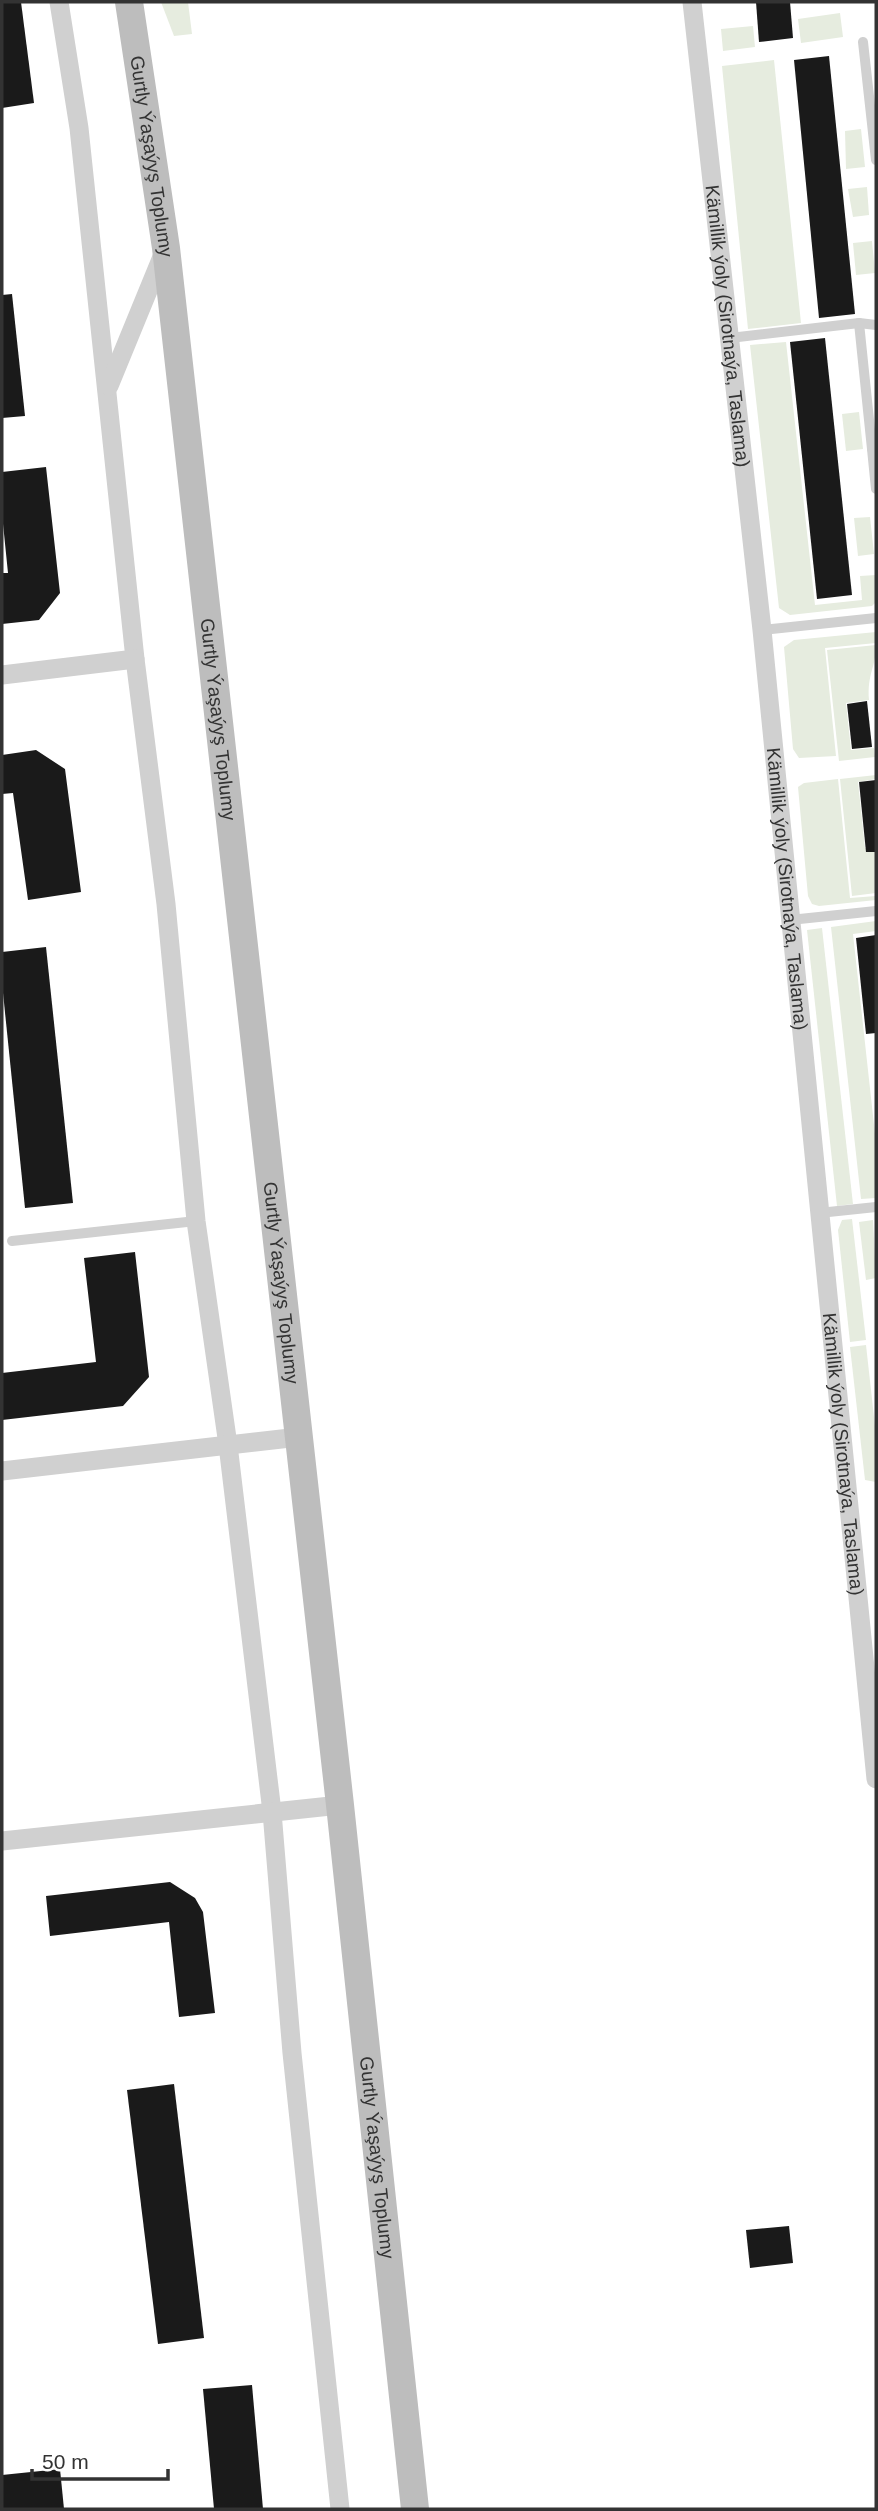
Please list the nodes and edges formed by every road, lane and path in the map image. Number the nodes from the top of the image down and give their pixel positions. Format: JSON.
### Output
{"nodes":[{"id":1,"x":59,"y":2,"type":"edge"},
{"id":2,"x":129,"y":2,"type":"edge"},
{"id":3,"x":692,"y":2,"type":"edge"},
{"id":4,"x":863,"y":42,"type":"dead end"},
{"id":5,"x":876,"y":160,"type":"edge"},
{"id":6,"x":166,"y":248,"type":"junction"},
{"id":7,"x":859,"y":323,"type":"junction"},
{"id":8,"x":876,"y":325,"type":"edge"},
{"id":9,"x":730,"y":338,"type":"junction"},
{"id":10,"x":107,"y":389,"type":"junction"},
{"id":11,"x":874,"y":449,"type":"edge"},
{"id":12,"x":876,"y":489,"type":"edge"},
{"id":13,"x":876,"y":618,"type":"edge"},
{"id":14,"x":762,"y":631,"type":"junction"},
{"id":15,"x":135,"y":659,"type":"junction"},
{"id":16,"x":2,"y":675,"type":"edge"},
{"id":17,"x":876,"y":911,"type":"edge"},
{"id":18,"x":790,"y":920,"type":"junction"},
{"id":19,"x":876,"y":1207,"type":"edge"},
{"id":20,"x":819,"y":1213,"type":"junction"},
{"id":21,"x":196,"y":1222,"type":"junction"},
{"id":22,"x":12,"y":1241,"type":"dead end"},
{"id":23,"x":299,"y":1437,"type":"junction"},
{"id":24,"x":228,"y":1445,"type":"junction"},
{"id":25,"x":2,"y":1471,"type":"edge"},
{"id":26,"x":876,"y":1779,"type":"edge"},
{"id":27,"x":340,"y":1805,"type":"junction"},
{"id":28,"x":272,"y":1812,"type":"junction"},
{"id":29,"x":2,"y":1841,"type":"edge"},
{"id":30,"x":340,"y":2509,"type":"edge"},
{"id":31,"x":415,"y":2509,"type":"edge"}],
"edges":[{"from":1,"to":10,"type":"street"},
{"from":2,"to":6,"type":"street","name":"Gurtly Ýaşaýyş Toplumy"},
{"from":3,"to":9,"type":"street","name":"Kämillik ýoly (Sirotnaýa, Taslama)"},
{"from":4,"to":5,"type":"lane"},
{"from":6,"to":10,"type":"street"},
{"from":6,"to":23,"type":"street","name":"Gurtly Ýaşaýyş Toplumy"},
{"from":7,"to":8,"type":"lane"},
{"from":7,"to":9,"type":"lane"},
{"from":7,"to":11,"type":"lane"},
{"from":9,"to":14,"type":"street","name":"Kämillik ýoly (Sirotnaýa, Taslama)"},
{"from":10,"to":15,"type":"street"},
{"from":11,"to":12,"type":"lane"},
{"from":13,"to":14,"type":"lane"},
{"from":14,"to":18,"type":"street","name":"Kämillik ýoly (Sirotnaýa, Taslama)"},
{"from":15,"to":16,"type":"street"},
{"from":15,"to":21,"type":"street"},
{"from":17,"to":18,"type":"lane"},
{"from":18,"to":20,"type":"street","name":"Kämillik ýoly (Sirotnaýa, Taslama)"},
{"from":19,"to":20,"type":"lane"},
{"from":20,"to":26,"type":"street","name":"Kämillik ýoly (Sirotnaýa, Taslama)"},
{"from":21,"to":22,"type":"lane"},
{"from":21,"to":24,"type":"street"},
{"from":23,"to":24,"type":"street"},
{"from":23,"to":27,"type":"street","name":"Gurtly Ýaşaýyş Toplumy"},
{"from":24,"to":25,"type":"street"},
{"from":24,"to":28,"type":"street"},
{"from":27,"to":28,"type":"street"},
{"from":27,"to":31,"type":"street","name":"Gurtly Ýaşaýyş Toplumy"},
{"from":28,"to":29,"type":"street"},
{"from":28,"to":30,"type":"street"}]}
